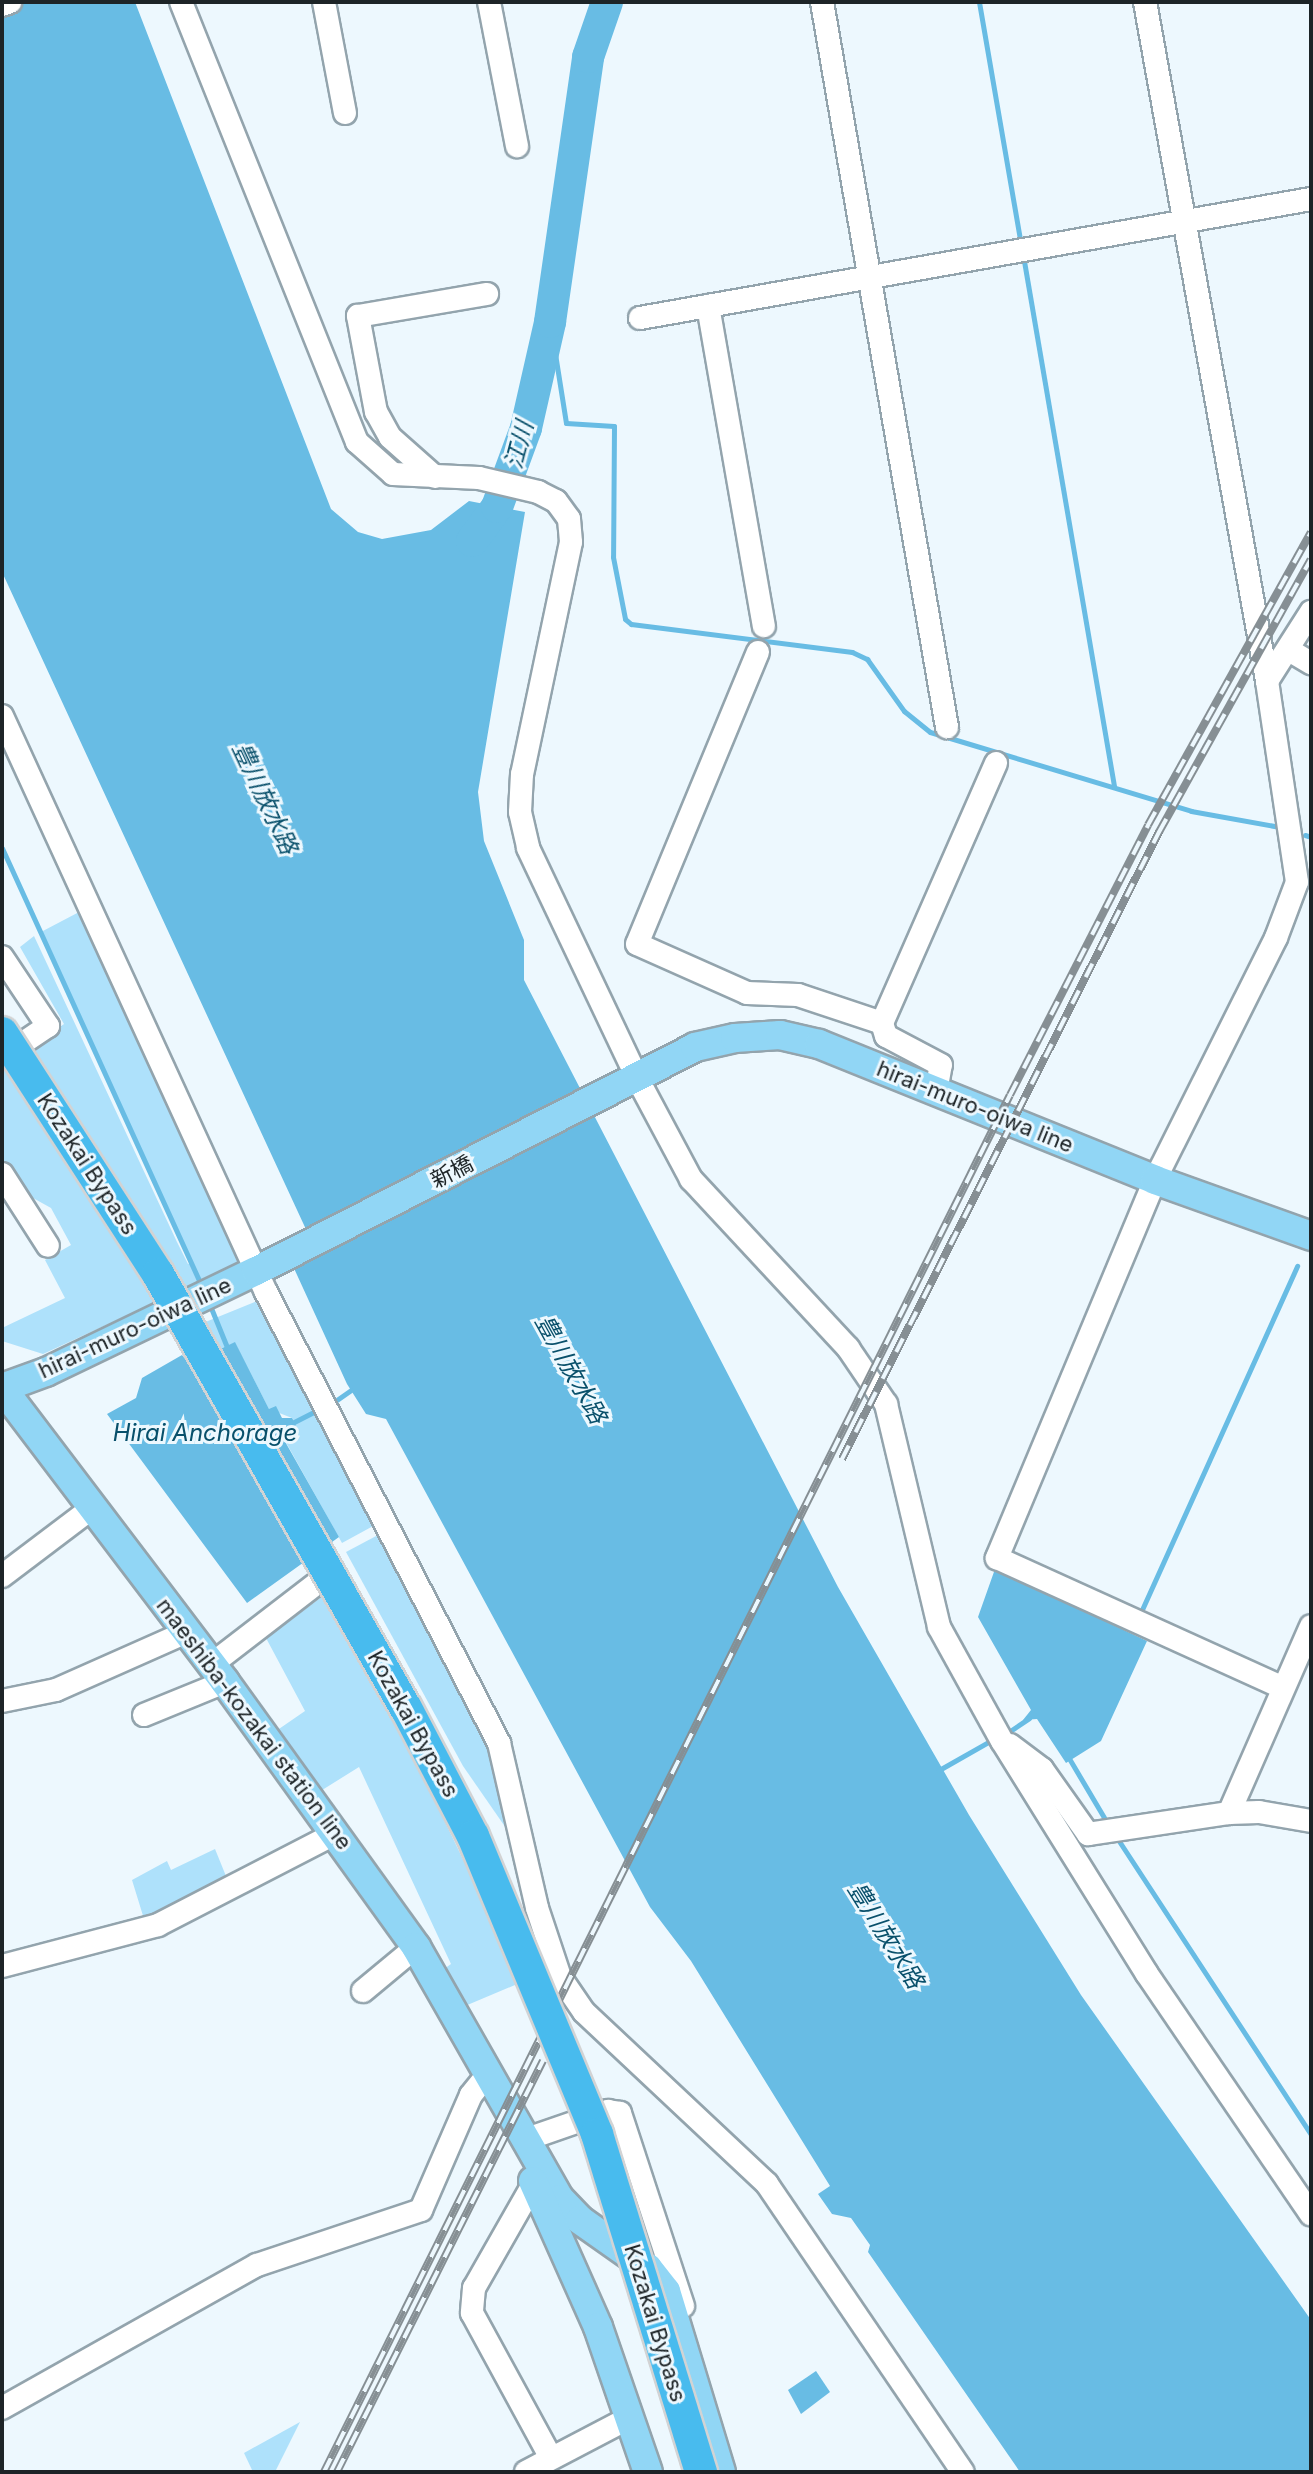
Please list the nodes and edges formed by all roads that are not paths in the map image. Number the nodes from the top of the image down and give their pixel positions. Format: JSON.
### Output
{"nodes":[{"id":1,"x":10,"y":2,"type":"edge"},
{"id":2,"x":181,"y":2,"type":"edge"},
{"id":3,"x":324,"y":2,"type":"edge"},
{"id":4,"x":489,"y":2,"type":"edge"},
{"id":5,"x":822,"y":2,"type":"edge"},
{"id":6,"x":1145,"y":2,"type":"edge"},
{"id":7,"x":2,"y":5,"type":"edge"},
{"id":8,"x":345,"y":113,"type":"dead end"},
{"id":9,"x":517,"y":146,"type":"dead end"},
{"id":10,"x":1311,"y":199,"type":"edge"},
{"id":11,"x":1186,"y":221,"type":"junction"},
{"id":12,"x":872,"y":277,"type":"junction"},
{"id":13,"x":487,"y":294,"type":"dead end"},
{"id":14,"x":708,"y":306,"type":"junction"},
{"id":15,"x":640,"y":318,"type":"dead end"},
{"id":16,"x":435,"y":477,"type":"junction"},
{"id":17,"x":1311,"y":612,"type":"edge"},
{"id":18,"x":764,"y":626,"type":"dead end"},
{"id":19,"x":1289,"y":650,"type":"junction"},
{"id":20,"x":758,"y":652,"type":"dead end"},
{"id":21,"x":1311,"y":663,"type":"edge"},
{"id":22,"x":1267,"y":681,"type":"junction"},
{"id":23,"x":2,"y":716,"type":"edge"},
{"id":24,"x":947,"y":727,"type":"dead end"},
{"id":25,"x":996,"y":763,"type":"dead end"},
{"id":26,"x":1302,"y":854,"type":"edge"},
{"id":27,"x":2,"y":957,"type":"edge"},
{"id":28,"x":882,"y":1023,"type":"junction"},
{"id":29,"x":2,"y":1033,"type":"edge"},
{"id":30,"x":2,"y":1057,"type":"edge"},
{"id":31,"x":637,"y":1078,"type":"junction"},
{"id":32,"x":936,"y":1092,"type":"junction"},
{"id":33,"x":2,"y":1174,"type":"edge"},
{"id":34,"x":1155,"y":1180,"type":"junction"},
{"id":35,"x":1311,"y":1236,"type":"edge"},
{"id":36,"x":48,"y":1246,"type":"dead end"},
{"id":37,"x":262,"y":1268,"type":"junction"},
{"id":38,"x":2,"y":1388,"type":"edge"},
{"id":39,"x":92,"y":1508,"type":"junction"},
{"id":40,"x":2,"y":1576,"type":"edge"},
{"id":41,"x":316,"y":1584,"type":"dead end"},
{"id":42,"x":1311,"y":1626,"type":"edge"},
{"id":43,"x":187,"y":1632,"type":"junction"},
{"id":44,"x":219,"y":1673,"type":"junction"},
{"id":45,"x":1283,"y":1688,"type":"junction"},
{"id":46,"x":2,"y":1701,"type":"edge"},
{"id":47,"x":144,"y":1715,"type":"dead end"},
{"id":48,"x":1002,"y":1741,"type":"junction"},
{"id":49,"x":1229,"y":1813,"type":"junction"},
{"id":50,"x":1311,"y":1821,"type":"edge"},
{"id":51,"x":336,"y":1833,"type":"junction"},
{"id":52,"x":416,"y":1947,"type":"junction"},
{"id":53,"x":2,"y":1966,"type":"edge"},
{"id":54,"x":363,"y":1991,"type":"dead end"},
{"id":55,"x":489,"y":2073,"type":"junction"},
{"id":56,"x":527,"y":2139,"type":"junction"},
{"id":57,"x":534,"y":2183,"type":"junction"},
{"id":58,"x":1311,"y":2214,"type":"edge"},
{"id":59,"x":2,"y":2408,"type":"edge"},
{"id":60,"x":629,"y":2418,"type":"junction"},
{"id":61,"x":551,"y":2458,"type":"junction"},
{"id":62,"x":526,"y":2472,"type":"edge"},
{"id":63,"x":648,"y":2472,"type":"edge"},
{"id":64,"x":701,"y":2472,"type":"edge"},
{"id":65,"x":721,"y":2472,"type":"edge"},
{"id":66,"x":734,"y":2472,"type":"edge"},
{"id":67,"x":963,"y":2472,"type":"edge"}],
"edges":[{"from":1,"to":7,"type":"street"},
{"from":2,"to":16,"type":"street"},
{"from":3,"to":8,"type":"street"},
{"from":4,"to":9,"type":"street"},
{"from":5,"to":12,"type":"street"},
{"from":6,"to":11,"type":"street"},
{"from":10,"to":11,"type":"street"},
{"from":11,"to":12,"type":"street"},
{"from":11,"to":22,"type":"street"},
{"from":12,"to":14,"type":"street"},
{"from":12,"to":24,"type":"street"},
{"from":13,"to":16,"type":"street"},
{"from":14,"to":15,"type":"street"},
{"from":14,"to":18,"type":"street"},
{"from":16,"to":31,"type":"street"},
{"from":17,"to":19,"type":"street"},
{"from":19,"to":21,"type":"street"},
{"from":19,"to":22,"type":"street"},
{"from":20,"to":28,"type":"street"},
{"from":22,"to":26,"type":"street"},
{"from":23,"to":37,"type":"street"},
{"from":25,"to":28,"type":"street"},
{"from":26,"to":34,"type":"street"},
{"from":27,"to":30,"type":"street"},
{"from":28,"to":32,"type":"street"},
{"from":29,"to":64,"type":"highway","name":"Kozakai Bypass","bridge":true},
{"from":31,"to":32,"type":"main road","name":"hirai-muro-oiwa line"},
{"from":31,"to":37,"type":"main road","name":"新橋"},
{"from":31,"to":48,"type":"street"},
{"from":32,"to":34,"type":"main road","name":"hirai-muro-oiwa line"},
{"from":33,"to":36,"type":"street"},
{"from":34,"to":35,"type":"main road","name":"hirai-muro-oiwa line"},
{"from":34,"to":45,"type":"street"},
{"from":37,"to":38,"type":"main road","name":"hirai-muro-oiwa line"},
{"from":37,"to":67,"type":"street"},
{"from":38,"to":39,"type":"main road","name":"maeshiba-kozakai station line"},
{"from":39,"to":40,"type":"street"},
{"from":39,"to":43,"type":"main road","name":"maeshiba-kozakai station line"},
{"from":41,"to":44,"type":"street"},
{"from":42,"to":45,"type":"street"},
{"from":43,"to":44,"type":"main road","name":"maeshiba-kozakai station line"},
{"from":43,"to":46,"type":"street"},
{"from":44,"to":47,"type":"street"},
{"from":44,"to":51,"type":"main road","name":"maeshiba-kozakai station line"},
{"from":45,"to":49,"type":"street"},
{"from":48,"to":49,"type":"street"},
{"from":48,"to":58,"type":"street"},
{"from":49,"to":50,"type":"street"},
{"from":51,"to":52,"type":"main road","name":"maeshiba-kozakai station line"},
{"from":51,"to":53,"type":"street"},
{"from":52,"to":54,"type":"street"},
{"from":52,"to":55,"type":"main road","name":"maeshiba-kozakai station line"},
{"from":55,"to":56,"type":"main road","name":"maeshiba-kozakai station line"},
{"from":55,"to":57,"type":"main road","name":"maeshiba-kozakai station line"},
{"from":55,"to":59,"type":"street"},
{"from":56,"to":65,"type":"main road","name":"maeshiba-kozakai station line"},
{"from":56,"to":66,"type":"street"},
{"from":57,"to":60,"type":"main road","name":"maeshiba-kozakai station line"},
{"from":57,"to":61,"type":"street"},
{"from":60,"to":61,"type":"street"},
{"from":60,"to":63,"type":"main road","name":"maeshiba-kozakai station line"},
{"from":61,"to":62,"type":"street"}]}
